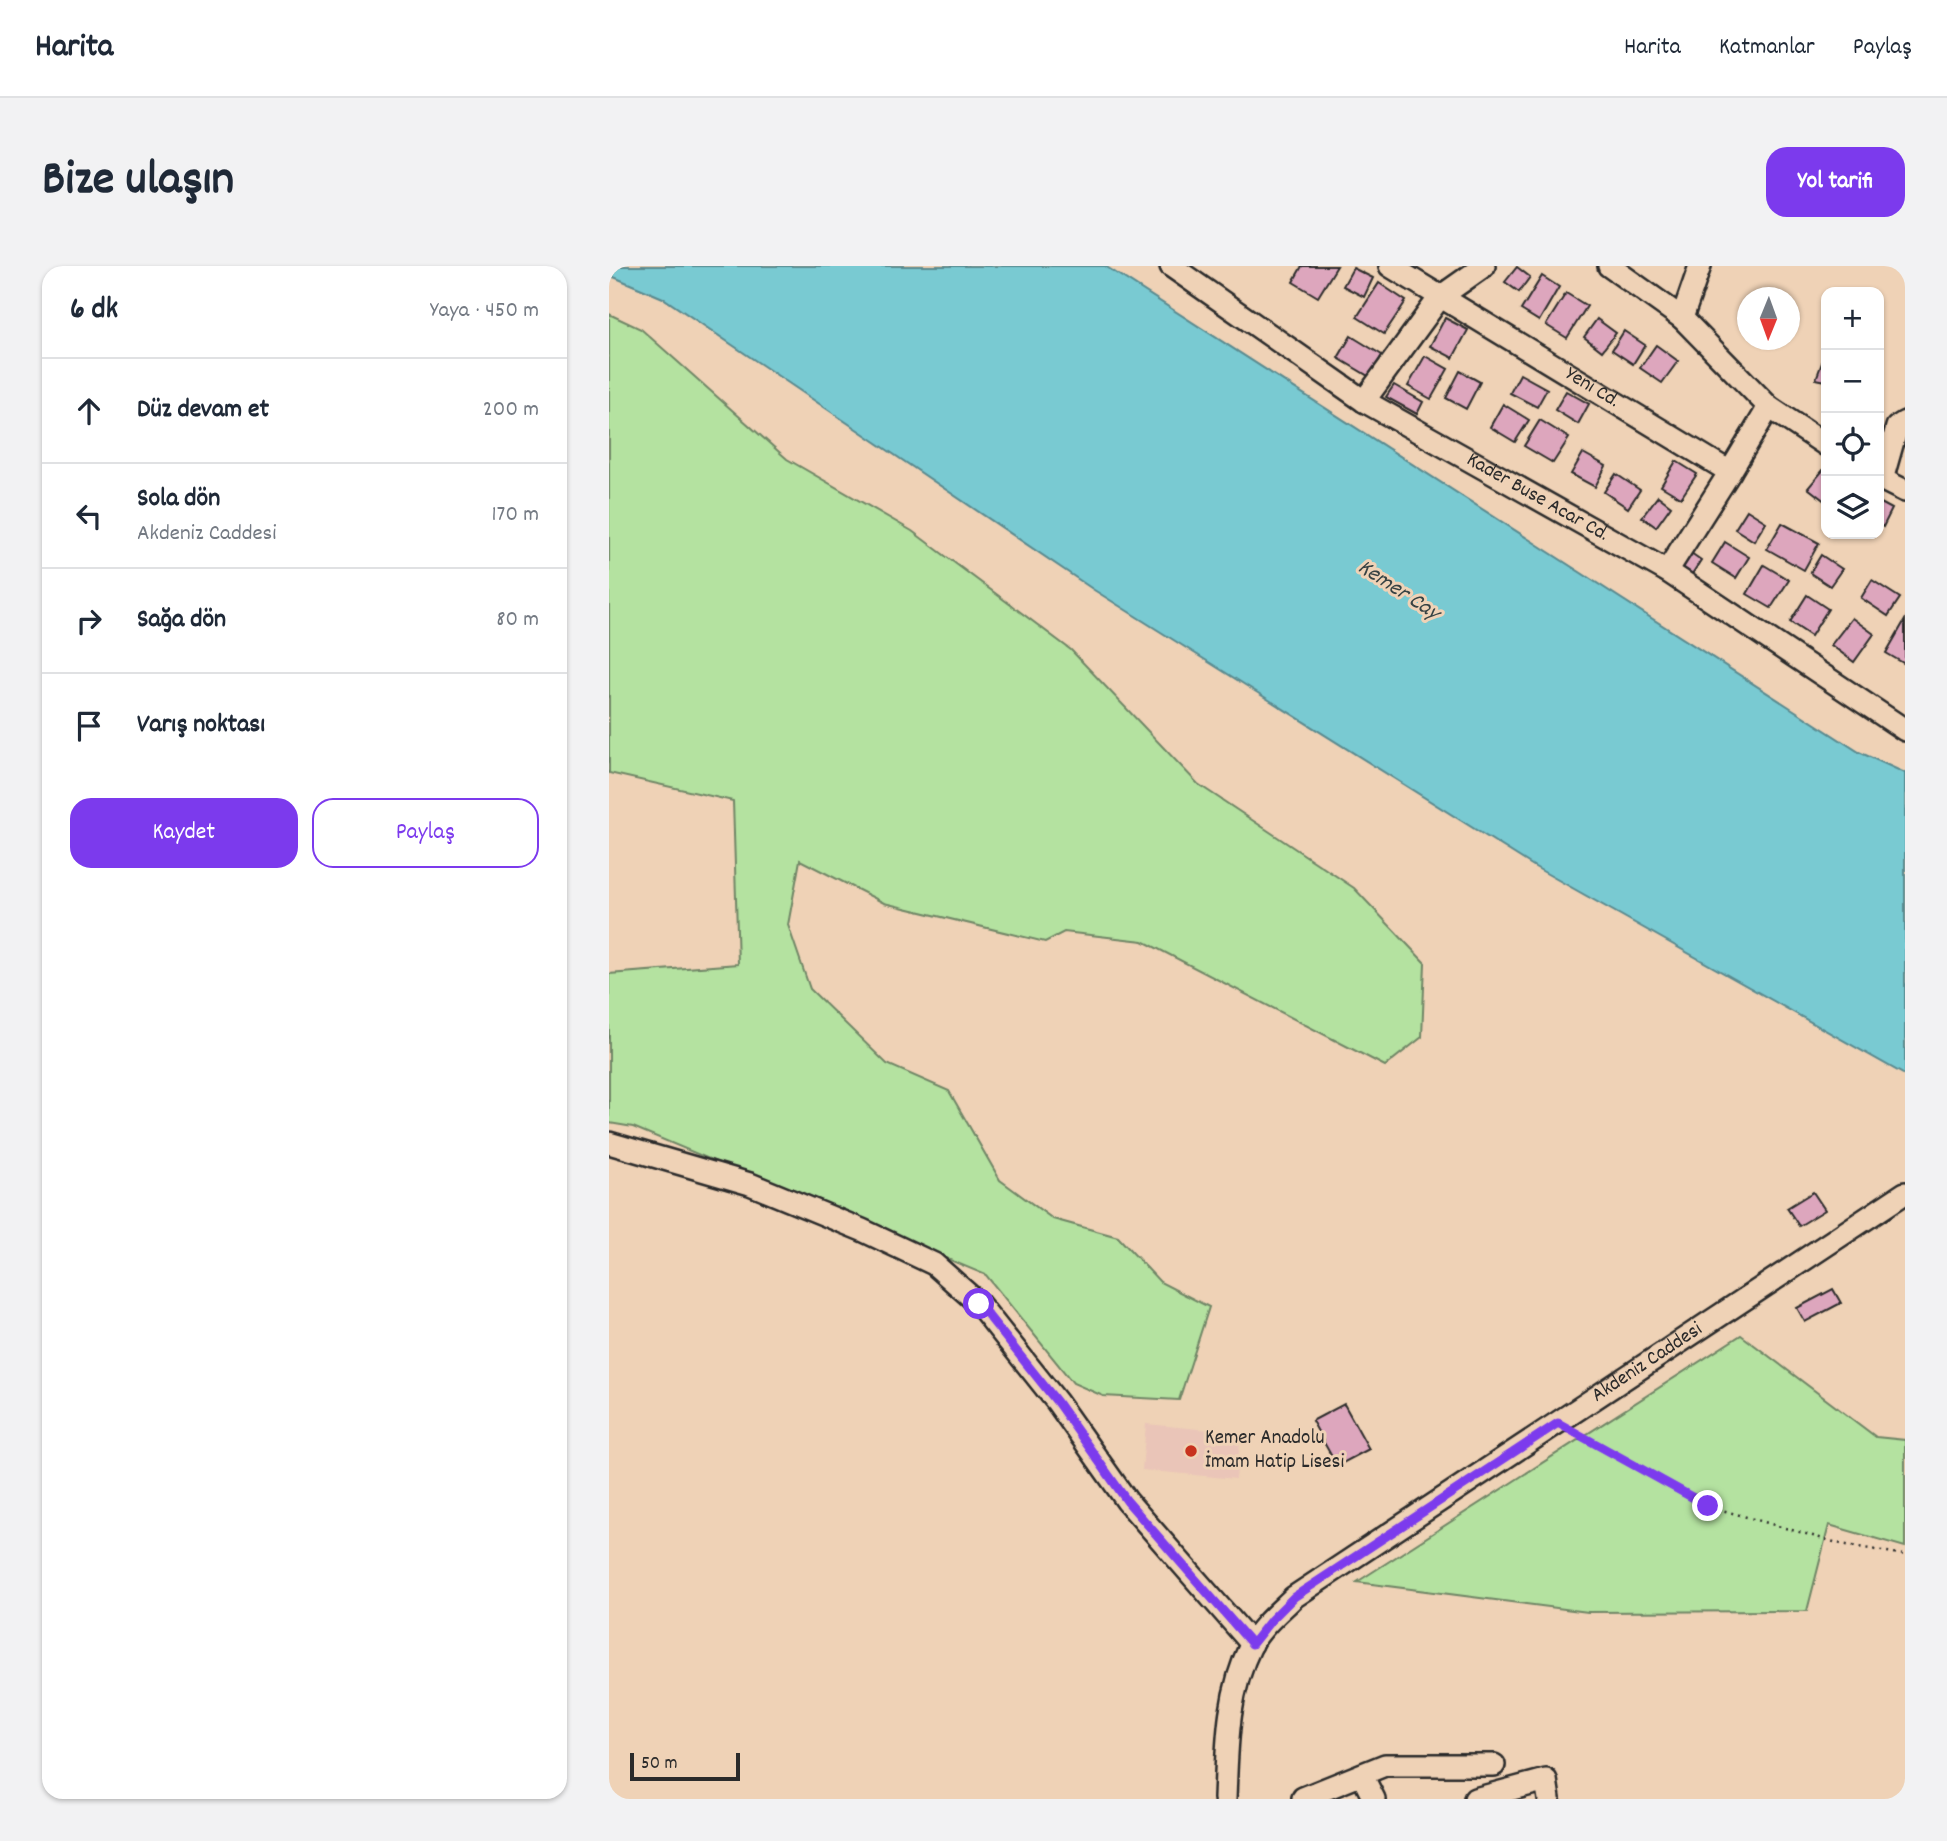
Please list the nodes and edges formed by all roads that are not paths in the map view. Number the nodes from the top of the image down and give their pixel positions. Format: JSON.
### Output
{"nodes":[{"id":1,"x":1171,"y":266,"type":"edge"},
{"id":2,"x":1390,"y":266,"type":"edge"},
{"id":3,"x":1484,"y":266,"type":"edge"},
{"id":4,"x":1609,"y":266,"type":"edge"},
{"id":5,"x":1700,"y":266,"type":"edge"},
{"id":6,"x":1440,"y":297,"type":"junction"},
{"id":7,"x":1682,"y":318,"type":"junction"},
{"id":8,"x":1364,"y":401,"type":"junction"},
{"id":9,"x":1769,"y":407,"type":"junction"},
{"id":10,"x":1905,"y":422,"type":"edge"},
{"id":11,"x":1821,"y":442,"type":"edge"},
{"id":12,"x":1730,"y":472,"type":"junction"},
{"id":13,"x":1881,"y":476,"type":"edge"},
{"id":14,"x":1884,"y":481,"type":"edge"},
{"id":15,"x":1905,"y":491,"type":"edge"},
{"id":16,"x":1667,"y":571,"type":"junction"},
{"id":17,"x":1905,"y":730,"type":"edge"},
{"id":18,"x":609,"y":1143,"type":"edge"},
{"id":19,"x":1905,"y":1193,"type":"edge"},
{"id":20,"x":1252,"y":1644,"type":"junction"},
{"id":21,"x":1494,"y":1765,"type":"dead end"},
{"id":22,"x":1362,"y":1775,"type":"junction"},
{"id":23,"x":1303,"y":1798,"type":"edge"},
{"id":24,"x":1225,"y":1799,"type":"edge"},
{"id":25,"x":1374,"y":1799,"type":"edge"},
{"id":26,"x":1475,"y":1799,"type":"edge"},
{"id":27,"x":1549,"y":1799,"type":"edge"}],
"edges":[{"from":1,"to":8,"type":"street","name":"Kader Buse Acar Cd."},
{"from":2,"to":6,"type":"street","name":"Yeni Cd."},
{"from":3,"to":6,"type":"street"},
{"from":4,"to":7,"type":"street"},
{"from":5,"to":7,"type":"street"},
{"from":6,"to":8,"type":"street"},
{"from":6,"to":12,"type":"street","name":"Yeni Cd."},
{"from":7,"to":9,"type":"street"},
{"from":8,"to":16,"type":"street","name":"Kader Buse Acar Cd."},
{"from":9,"to":11,"type":"street"},
{"from":9,"to":12,"type":"street"},
{"from":10,"to":13,"type":"street"},
{"from":12,"to":16,"type":"street"},
{"from":14,"to":15,"type":"street"},
{"from":16,"to":17,"type":"street","name":"Kader Buse Acar Cd."},
{"from":18,"to":20,"type":"street"},
{"from":19,"to":20,"type":"street","name":"Akdeniz Caddesi"},
{"from":20,"to":24,"type":"street","name":"Akdeniz Caddesi"},
{"from":21,"to":22,"type":"street"},
{"from":22,"to":23,"type":"street"},
{"from":22,"to":25,"type":"street"},
{"from":26,"to":27,"type":"street"}]}
